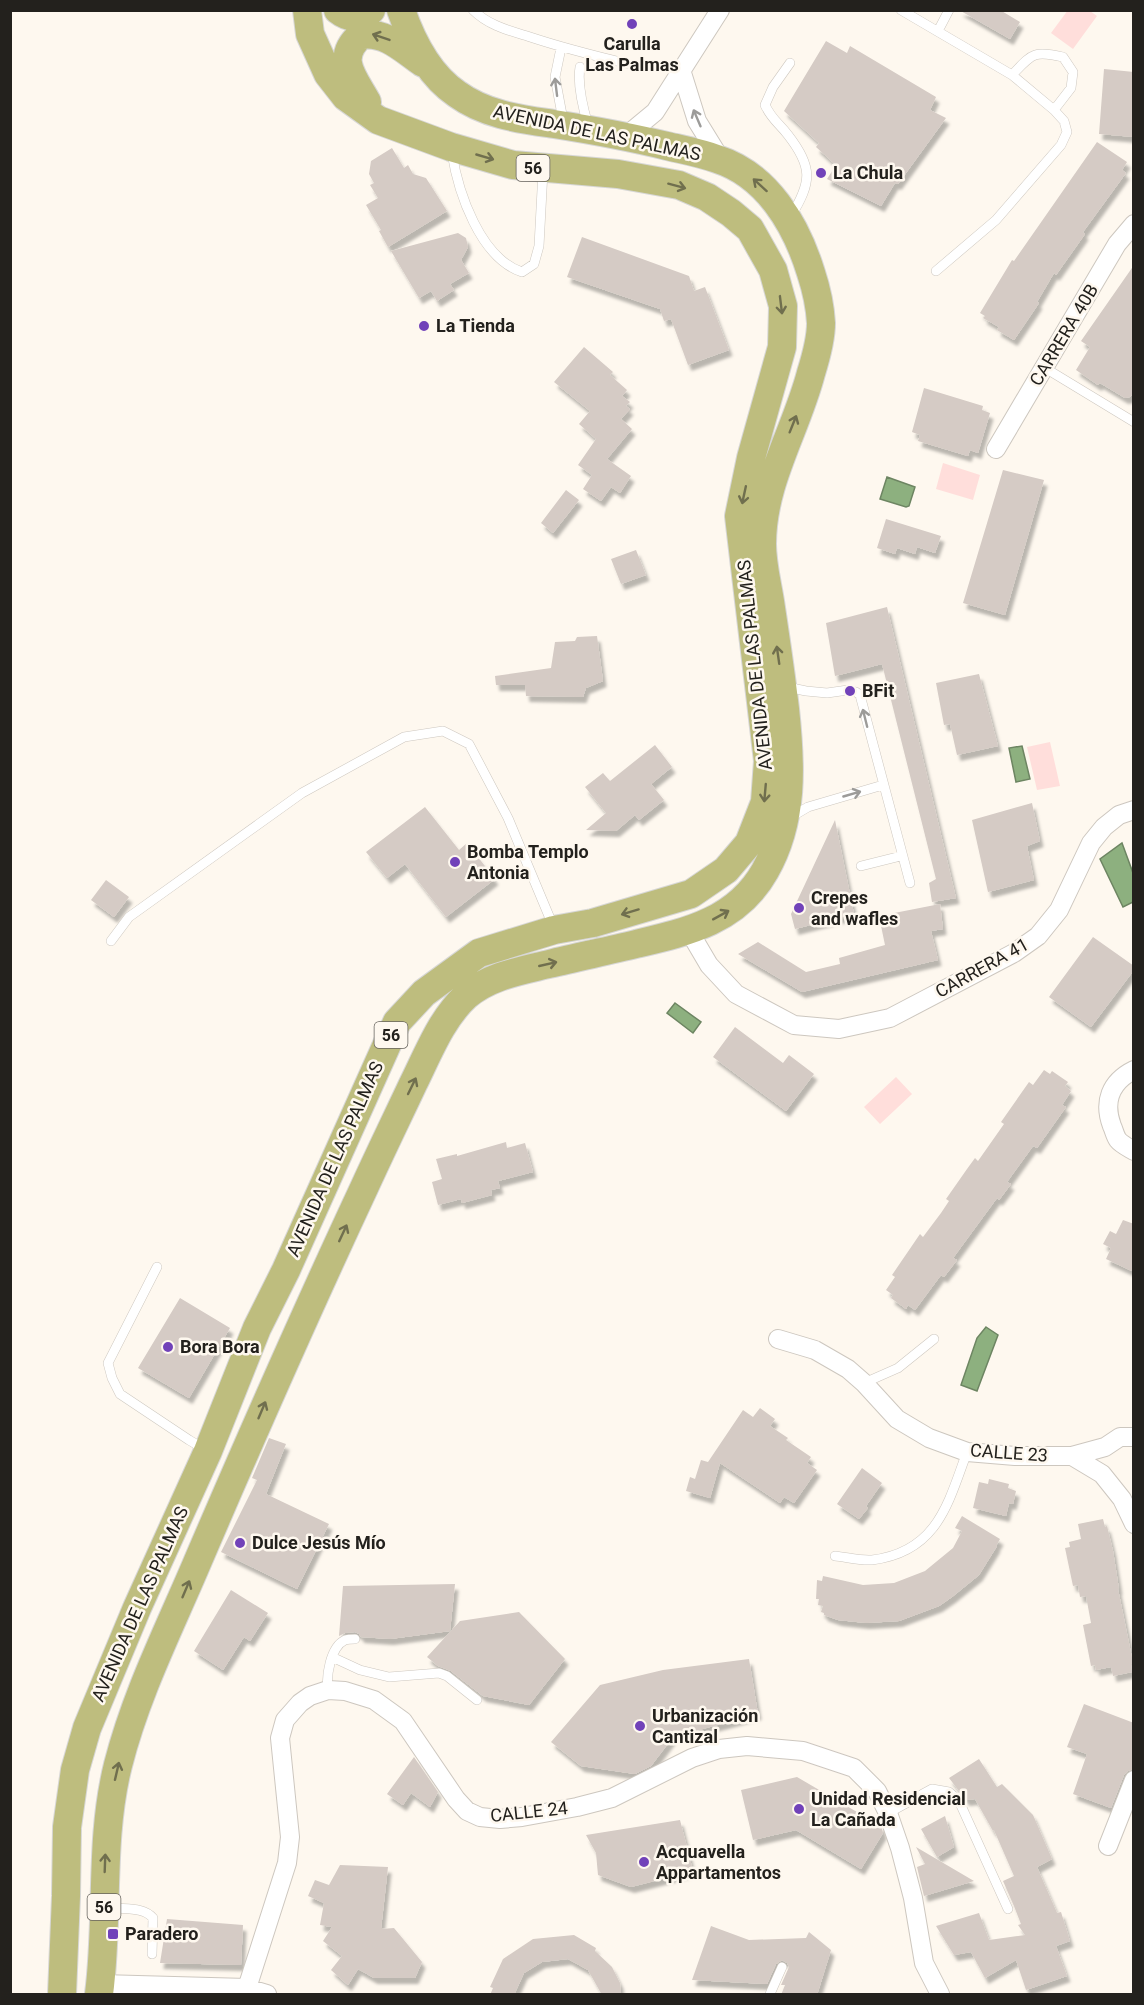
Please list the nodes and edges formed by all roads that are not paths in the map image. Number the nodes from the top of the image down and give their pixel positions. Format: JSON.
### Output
{"nodes":[{"id":1,"x":307,"y":10,"type":"edge"},
{"id":2,"x":338,"y":10,"type":"edge"},
{"id":3,"x":370,"y":10,"type":"edge"},
{"id":4,"x":401,"y":10,"type":"edge"},
{"id":5,"x":473,"y":10,"type":"edge"},
{"id":6,"x":720,"y":10,"type":"edge"},
{"id":7,"x":901,"y":10,"type":"edge"},
{"id":8,"x":949,"y":10,"type":"edge"},
{"id":9,"x":938,"y":31,"type":"junction"},
{"id":10,"x":561,"y":48,"type":"junction"},
{"id":11,"x":790,"y":63,"type":"dead end"},
{"id":12,"x":629,"y":64,"type":"dead end"},
{"id":13,"x":580,"y":67,"type":"dead end"},
{"id":14,"x":430,"y":68,"type":"junction"},
{"id":15,"x":681,"y":73,"type":"junction"},
{"id":16,"x":1012,"y":75,"type":"junction"},
{"id":17,"x":1054,"y":110,"type":"junction"},
{"id":18,"x":378,"y":120,"type":"junction"},
{"id":19,"x":577,"y":128,"type":"junction"},
{"id":20,"x":626,"y":136,"type":"junction"},
{"id":21,"x":451,"y":147,"type":"junction"},
{"id":22,"x":721,"y":160,"type":"junction"},
{"id":23,"x":543,"y":168,"type":"junction"},
{"id":24,"x":789,"y":220,"type":"junction"},
{"id":25,"x":1134,"y":224,"type":"edge"},
{"id":26,"x":936,"y":272,"type":"dead end"},
{"id":27,"x":1045,"y":368,"type":"junction"},
{"id":28,"x":1134,"y":422,"type":"edge"},
{"id":29,"x":996,"y":448,"type":"dead end"},
{"id":30,"x":782,"y":686,"type":"junction"},
{"id":31,"x":883,"y":786,"type":"junction"},
{"id":32,"x":1126,"y":813,"type":"edge"},
{"id":33,"x":784,"y":822,"type":"junction"},
{"id":34,"x":902,"y":856,"type":"junction"},
{"id":35,"x":861,"y":866,"type":"dead end"},
{"id":36,"x":910,"y":883,"type":"dead end"},
{"id":37,"x":554,"y":930,"type":"junction"},
{"id":38,"x":689,"y":931,"type":"junction"},
{"id":39,"x":111,"y":941,"type":"dead end"},
{"id":40,"x":1134,"y":1070,"type":"edge"},
{"id":41,"x":1126,"y":1146,"type":"edge"},
{"id":42,"x":157,"y":1267,"type":"dead end"},
{"id":43,"x":778,"y":1339,"type":"dead end"},
{"id":44,"x":934,"y":1339,"type":"dead end"},
{"id":45,"x":864,"y":1383,"type":"junction"},
{"id":46,"x":1134,"y":1437,"type":"edge"},
{"id":47,"x":1105,"y":1447,"type":"junction"},
{"id":48,"x":208,"y":1451,"type":"junction"},
{"id":49,"x":967,"y":1452,"type":"junction"},
{"id":50,"x":1072,"y":1456,"type":"junction"},
{"id":51,"x":1102,"y":1474,"type":"junction"},
{"id":52,"x":1134,"y":1524,"type":"edge"},
{"id":53,"x":835,"y":1556,"type":"dead end"},
{"id":54,"x":355,"y":1639,"type":"dead end"},
{"id":55,"x":332,"y":1657,"type":"junction"},
{"id":56,"x":328,"y":1690,"type":"junction"},
{"id":57,"x":477,"y":1700,"type":"dead end"},
{"id":58,"x":1134,"y":1780,"type":"edge"},
{"id":59,"x":888,"y":1813,"type":"junction"},
{"id":60,"x":1108,"y":1846,"type":"dead end"},
{"id":61,"x":104,"y":1906,"type":"junction"},
{"id":62,"x":1008,"y":1909,"type":"dead end"},
{"id":63,"x":152,"y":1954,"type":"dead end"},
{"id":64,"x":782,"y":1967,"type":"dead end"},
{"id":65,"x":247,"y":1988,"type":"junction"},
{"id":66,"x":100,"y":1989,"type":"edge"},
{"id":67,"x":62,"y":1995,"type":"edge"},
{"id":68,"x":267,"y":1995,"type":"edge"},
{"id":69,"x":770,"y":1995,"type":"edge"},
{"id":70,"x":940,"y":1995,"type":"edge"}],
"edges":[{"from":1,"to":18,"type":"main road","name":"AVENIDA DE LAS PALMAS","number":"56"},
{"from":2,"to":3,"type":"main road"},
{"from":4,"to":14,"type":"main road","name":"AVENIDA DE LAS PALMAS","number":"56"},
{"from":5,"to":10,"type":"lane"},
{"from":6,"to":15,"type":"street"},
{"from":7,"to":9,"type":"lane"},
{"from":8,"to":9,"type":"lane"},
{"from":9,"to":16,"type":"lane"},
{"from":10,"to":12,"type":"lane"},
{"from":19,"to":10,"type":"lane","one_way":true},
{"from":11,"to":24,"type":"lane"},
{"from":13,"to":19,"type":"lane"},
{"from":14,"to":18,"type":"main road","one_way":true},
{"from":14,"to":19,"type":"main road","name":"AVENIDA DE LAS PALMAS","number":"56"},
{"from":15,"to":20,"type":"street"},
{"from":22,"to":15,"type":"street","one_way":true},
{"from":16,"to":17,"type":"lane"},
{"from":16,"to":17,"type":"lane"},
{"from":17,"to":26,"type":"lane"},
{"from":18,"to":21,"type":"main road","name":"AVENIDA DE LAS PALMAS","number":"56"},
{"from":19,"to":20,"type":"main road","name":"AVENIDA DE LAS PALMAS","number":"56"},
{"from":20,"to":22,"type":"main road","name":"AVENIDA DE LAS PALMAS","number":"56"},
{"from":21,"to":23,"type":"main road","name":"AVENIDA DE LAS PALMAS","number":"56","one_way":true},
{"from":21,"to":23,"type":"lane"},
{"from":24,"to":22,"type":"main road","name":"AVENIDA DE LAS PALMAS","number":"56","one_way":true},
{"from":23,"to":37,"type":"main road","name":"AVENIDA DE LAS PALMAS","number":"56","one_way":true},
{"from":30,"to":24,"type":"main road","name":"AVENIDA DE LAS PALMAS","number":"56","one_way":true},
{"from":25,"to":27,"type":"street","name":"CARRERA 40B"},
{"from":27,"to":28,"type":"lane"},
{"from":27,"to":29,"type":"street","name":"CARRERA 40B"},
{"from":31,"to":30,"type":"lane","one_way":true},
{"from":30,"to":33,"type":"main road","name":"AVENIDA DE LAS PALMAS","number":"56"},
{"from":33,"to":31,"type":"lane","one_way":true},
{"from":31,"to":34,"type":"lane"},
{"from":32,"to":38,"type":"street","name":"CARRERA 41"},
{"from":38,"to":33,"type":"main road","name":"AVENIDA DE LAS PALMAS","number":"56","one_way":true},
{"from":34,"to":35,"type":"lane"},
{"from":34,"to":36,"type":"lane"},
{"from":37,"to":39,"type":"lane"},
{"from":37,"to":48,"type":"main road","name":"AVENIDA DE LAS PALMAS","number":"56"},
{"from":61,"to":38,"type":"main road","name":"AVENIDA DE LAS PALMAS","number":"56","one_way":true},
{"from":40,"to":41,"type":"street"},
{"from":42,"to":48,"type":"lane"},
{"from":43,"to":45,"type":"street","name":"CALLE 23"},
{"from":44,"to":45,"type":"lane"},
{"from":45,"to":49,"type":"street","name":"CALLE 23"},
{"from":46,"to":47,"type":"street"},
{"from":47,"to":50,"type":"street"},
{"from":47,"to":51,"type":"street"},
{"from":48,"to":67,"type":"main road","name":"AVENIDA DE LAS PALMAS","number":"56"},
{"from":49,"to":50,"type":"street","name":"CALLE 23"},
{"from":49,"to":53,"type":"lane"},
{"from":50,"to":51,"type":"street","name":"CALLE 23"},
{"from":51,"to":52,"type":"street","name":"CALLE 23"},
{"from":54,"to":55,"type":"lane"},
{"from":55,"to":56,"type":"lane"},
{"from":55,"to":57,"type":"lane"},
{"from":56,"to":59,"type":"street","name":"CALLE 24"},
{"from":56,"to":65,"type":"street"},
{"from":58,"to":60,"type":"street"},
{"from":59,"to":62,"type":"lane"},
{"from":59,"to":70,"type":"street","name":"CALLE 24"},
{"from":61,"to":63,"type":"lane"},
{"from":61,"to":66,"type":"main road","name":"AVENIDA DE LAS PALMAS","number":"56"},
{"from":64,"to":69,"type":"lane"},
{"from":65,"to":66,"type":"street"},
{"from":65,"to":68,"type":"street"}]}
